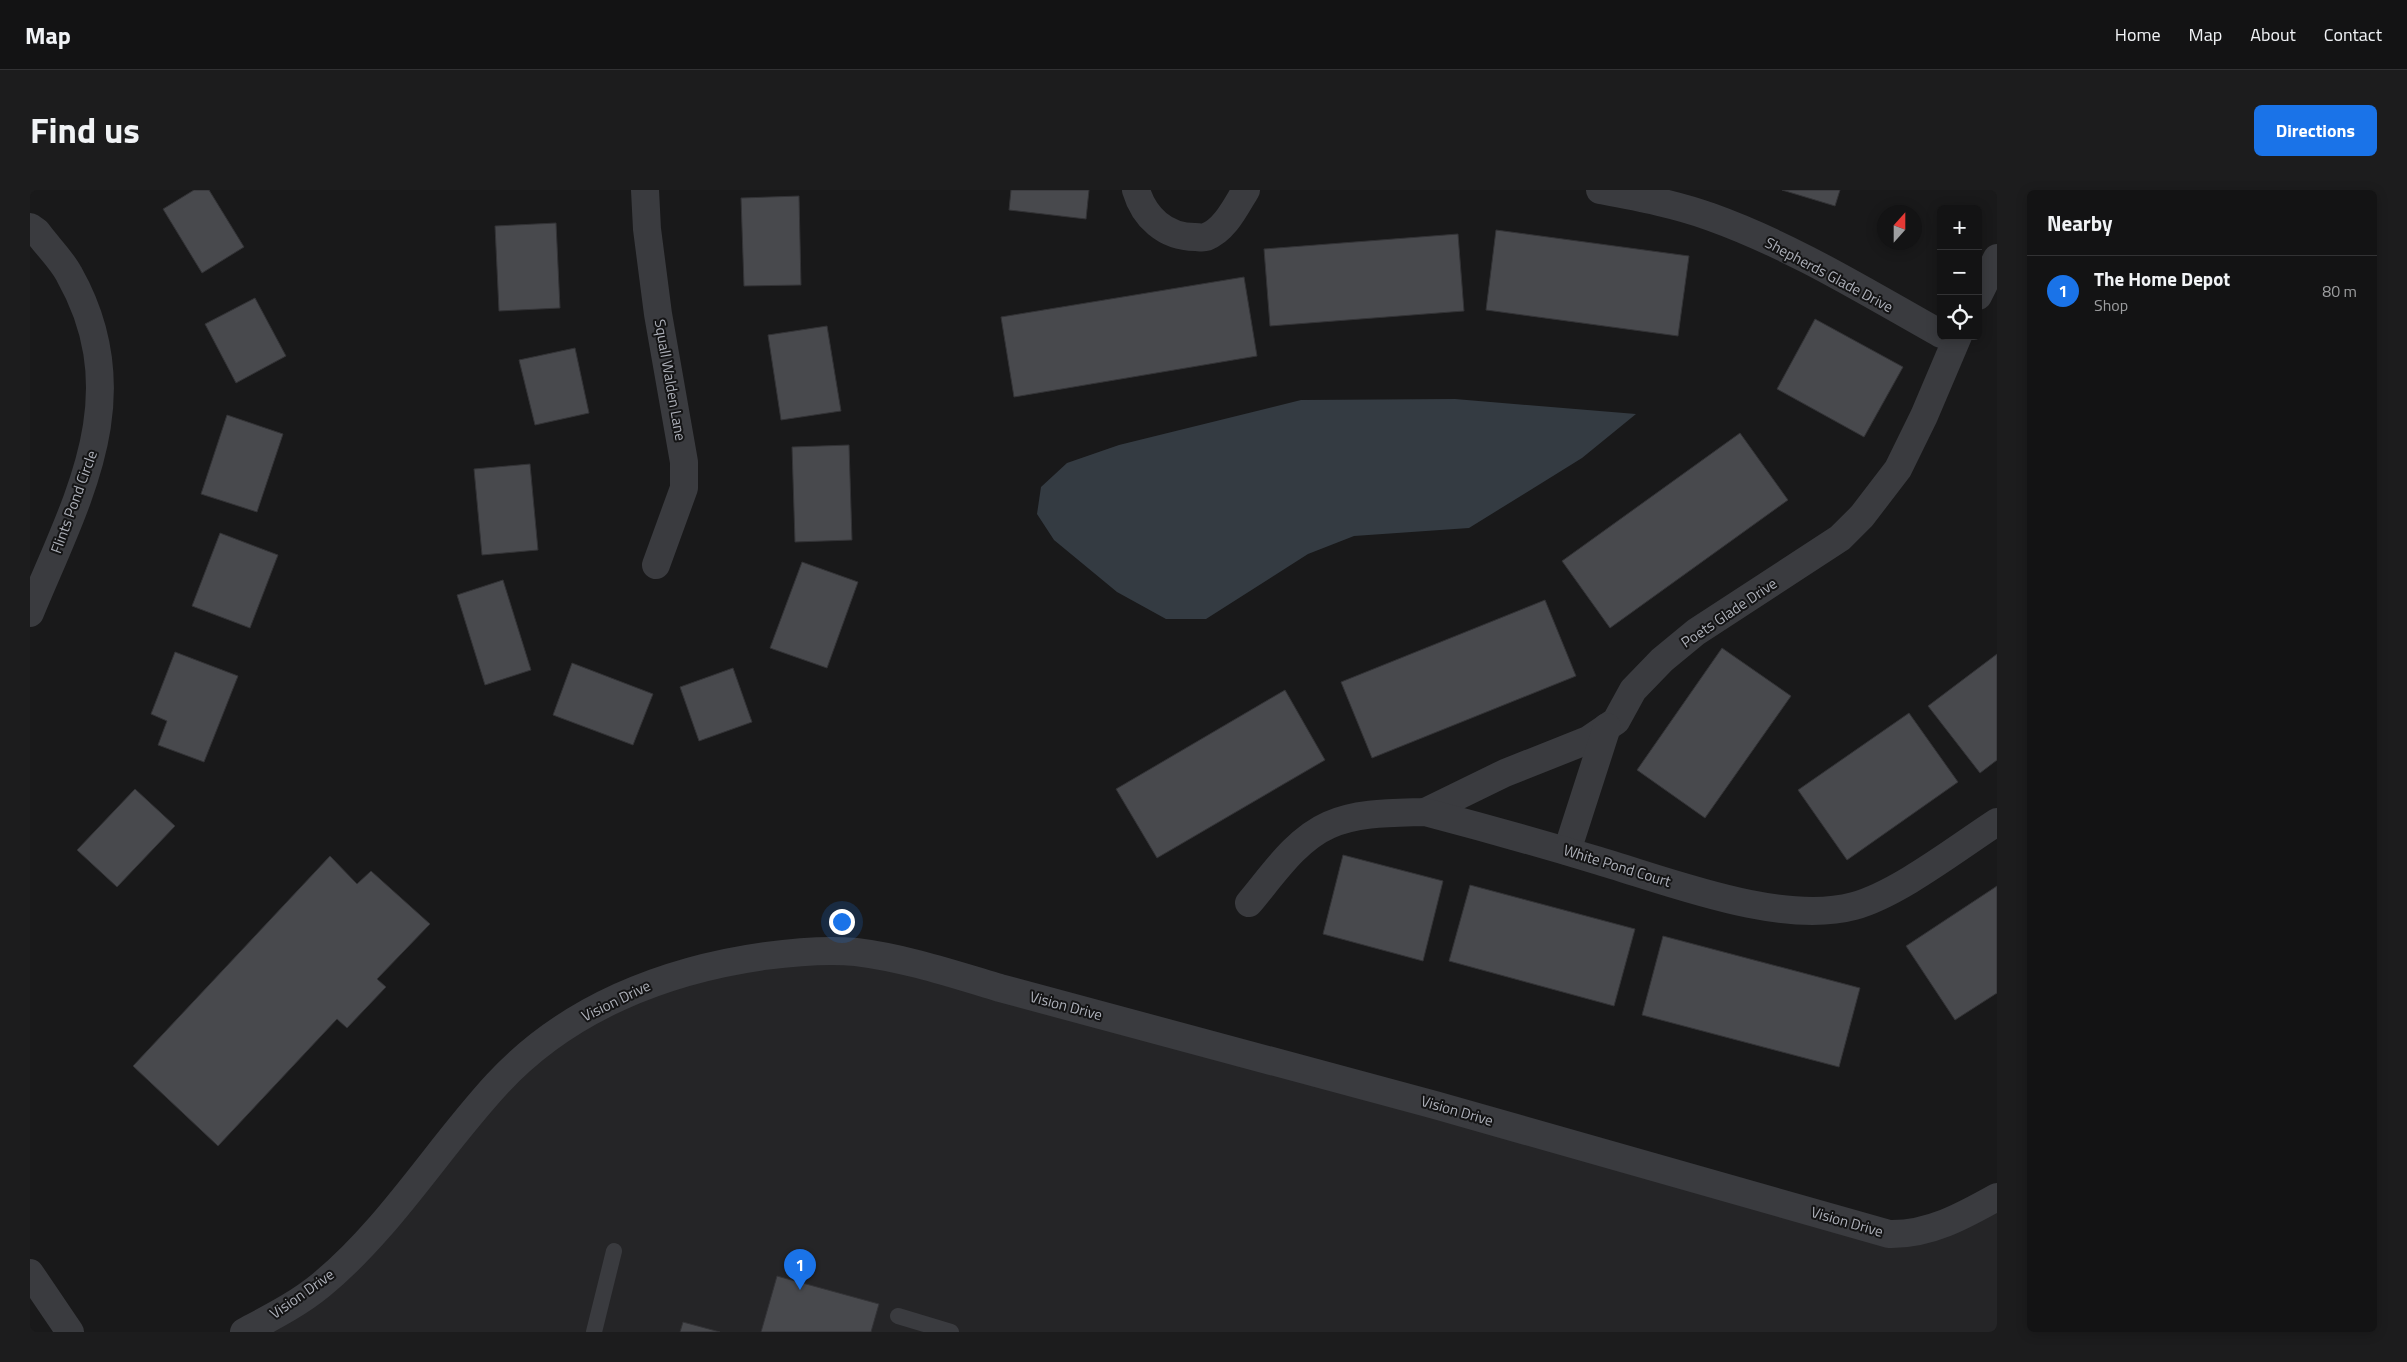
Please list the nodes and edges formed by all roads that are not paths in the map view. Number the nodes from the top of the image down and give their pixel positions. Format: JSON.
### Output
{"nodes":[{"id":1,"x":646,"y":190,"type":"edge"},
{"id":2,"x":1136,"y":190,"type":"edge"},
{"id":3,"x":1246,"y":190,"type":"edge"},
{"id":4,"x":1600,"y":190,"type":"edge"},
{"id":5,"x":30,"y":227,"type":"edge"},
{"id":6,"x":1997,"y":258,"type":"edge"},
{"id":7,"x":1978,"y":295,"type":"edge"},
{"id":8,"x":1937,"y":330,"type":"edge"},
{"id":9,"x":1949,"y":340,"type":"edge"},
{"id":10,"x":656,"y":565,"type":"dead end"},
{"id":11,"x":30,"y":613,"type":"edge"},
{"id":12,"x":1606,"y":727,"type":"junction"},
{"id":13,"x":1425,"y":812,"type":"junction"},
{"id":14,"x":1997,"y":822,"type":"edge"},
{"id":15,"x":1567,"y":851,"type":"junction"},
{"id":16,"x":1249,"y":903,"type":"dead end"},
{"id":17,"x":1997,"y":1197,"type":"edge"},
{"id":18,"x":614,"y":1251,"type":"dead end"},
{"id":19,"x":30,"y":1273,"type":"edge"},
{"id":20,"x":898,"y":1316,"type":"dead end"},
{"id":21,"x":70,"y":1332,"type":"edge"},
{"id":22,"x":244,"y":1332,"type":"edge"},
{"id":23,"x":594,"y":1332,"type":"edge"},
{"id":24,"x":951,"y":1332,"type":"edge"}],
"edges":[{"from":1,"to":10,"type":"street","name":"Squall Walden Lane"},
{"from":2,"to":3,"type":"street"},
{"from":4,"to":8,"type":"street","name":"Shepherds Glade Drive"},
{"from":5,"to":11,"type":"street","name":"Flints Pond Circle"},
{"from":6,"to":7,"type":"street"},
{"from":9,"to":12,"type":"street","name":"Poets Glade Drive"},
{"from":12,"to":13,"type":"street","name":"Poets Glade Drive"},
{"from":12,"to":15,"type":"street"},
{"from":13,"to":15,"type":"street","name":"White Pond Court"},
{"from":13,"to":16,"type":"street","name":"White Pond Court"},
{"from":14,"to":15,"type":"street","name":"White Pond Court"},
{"from":17,"to":22,"type":"street","name":"Vision Drive"},
{"from":18,"to":23,"type":"lane"},
{"from":19,"to":21,"type":"street"},
{"from":20,"to":24,"type":"lane"}]}
